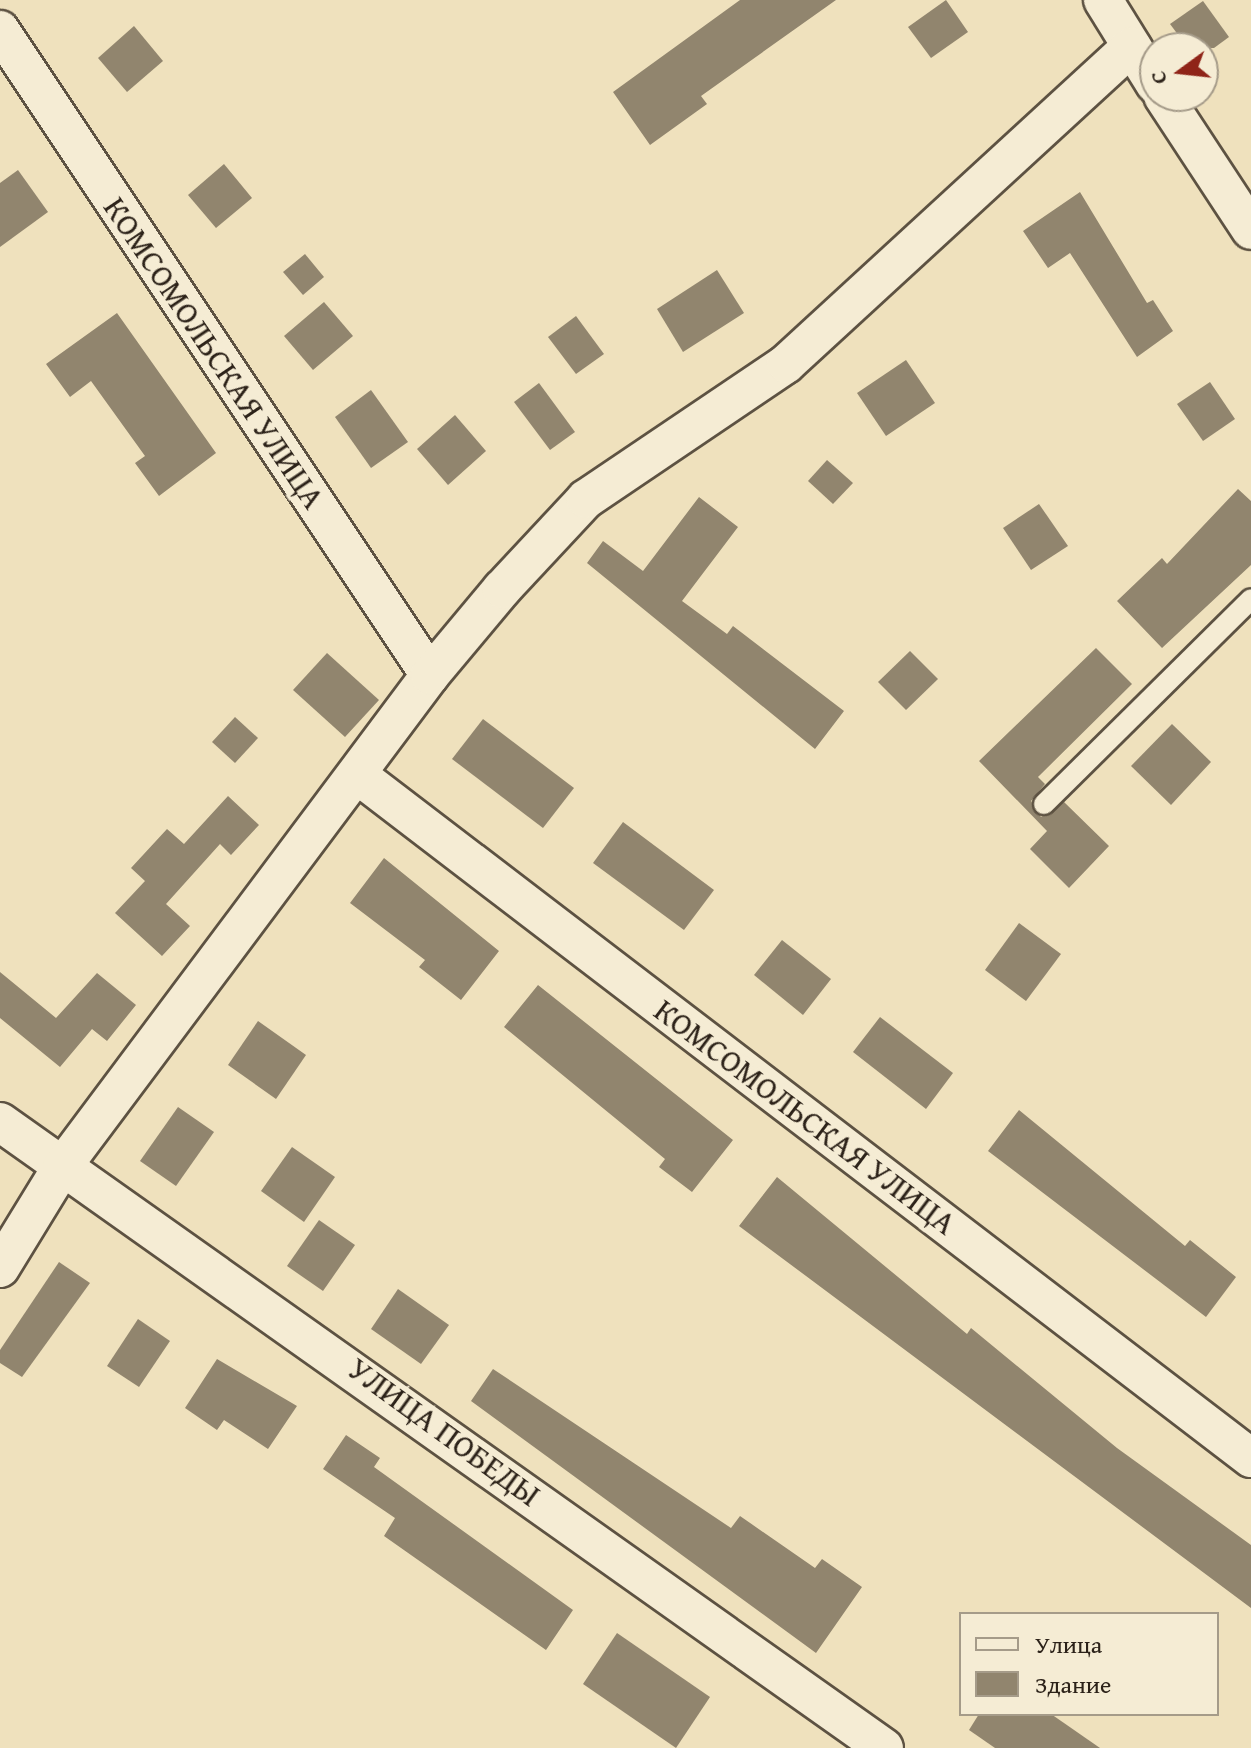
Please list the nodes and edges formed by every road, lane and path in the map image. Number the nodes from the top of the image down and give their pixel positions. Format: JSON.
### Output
{"nodes":[{"id":1,"x":1103,"y":0,"type":"edge"},
{"id":2,"x":1131,"y":47,"type":"junction"},
{"id":3,"x":5,"y":51,"type":"edge"},
{"id":4,"x":1139,"y":59,"type":"edge"},
{"id":5,"x":1174,"y":112,"type":"edge"},
{"id":6,"x":1251,"y":230,"type":"edge"},
{"id":7,"x":1251,"y":599,"type":"edge"},
{"id":8,"x":430,"y":675,"type":"junction"},
{"id":9,"x":359,"y":776,"type":"junction"},
{"id":10,"x":1044,"y":804,"type":"dead end"},
{"id":11,"x":0,"y":1122,"type":"edge"},
{"id":12,"x":62,"y":1167,"type":"junction"},
{"id":13,"x":0,"y":1268,"type":"edge"},
{"id":14,"x":1251,"y":1458,"type":"edge"},
{"id":15,"x":884,"y":1748,"type":"edge"}],
"edges":[{"from":1,"to":2,"type":"street"},
{"from":2,"to":4,"type":"street"},
{"from":2,"to":8,"type":"street"},
{"from":3,"to":8,"type":"street","name":"КОМСОМОЛЬСКАЯ УЛИЦА"},
{"from":5,"to":6,"type":"street"},
{"from":7,"to":10,"type":"lane"},
{"from":8,"to":9,"type":"street"},
{"from":9,"to":12,"type":"street"},
{"from":9,"to":14,"type":"street","name":"КОМСОМОЛЬСКАЯ УЛИЦА"},
{"from":11,"to":12,"type":"street","name":"УЛИЦА ПОБЕДЫ"},
{"from":12,"to":13,"type":"street"},
{"from":12,"to":15,"type":"street","name":"УЛИЦА ПОБЕДЫ"}]}
